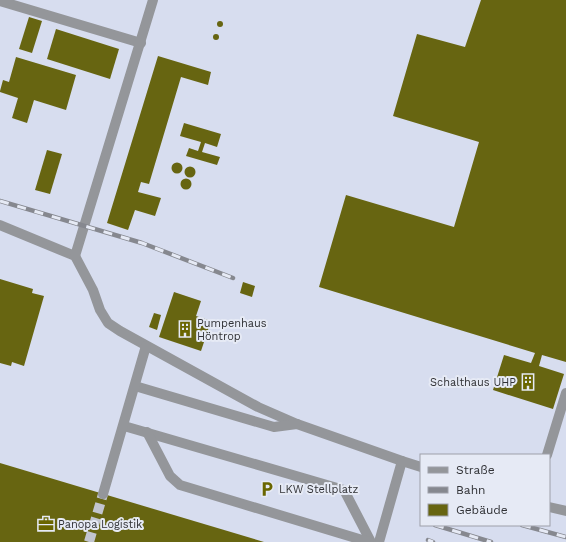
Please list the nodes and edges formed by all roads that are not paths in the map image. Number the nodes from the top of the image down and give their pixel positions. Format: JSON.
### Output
{"nodes":[{"id":1,"x":153,"y":0,"type":"edge"},
{"id":2,"x":0,"y":1,"type":"edge"},
{"id":3,"x":141,"y":43,"type":"junction"},
{"id":4,"x":0,"y":225,"type":"edge"},
{"id":5,"x":75,"y":256,"type":"junction"},
{"id":6,"x":146,"y":346,"type":"junction"},
{"id":7,"x":135,"y":386,"type":"junction"},
{"id":8,"x":566,"y":393,"type":"edge"},
{"id":9,"x":297,"y":424,"type":"junction"},
{"id":10,"x":124,"y":426,"type":"junction"},
{"id":11,"x":147,"y":432,"type":"junction"},
{"id":12,"x":547,"y":454,"type":"edge"},
{"id":13,"x":402,"y":460,"type":"junction"},
{"id":14,"x":420,"y":466,"type":"edge"},
{"id":15,"x":103,"y":494,"type":"tunnel mouth"},
{"id":16,"x":550,"y":506,"type":"edge"},
{"id":17,"x":566,"y":511,"type":"edge"},
{"id":18,"x":370,"y":542,"type":"edge"},
{"id":19,"x":378,"y":542,"type":"edge"}],
"edges":[{"from":1,"to":3,"type":"lane"},
{"from":2,"to":3,"type":"lane"},
{"from":3,"to":5,"type":"lane"},
{"from":4,"to":5,"type":"lane"},
{"from":5,"to":6,"type":"lane"},
{"from":6,"to":7,"type":"lane"},
{"from":6,"to":9,"type":"lane"},
{"from":7,"to":9,"type":"lane"},
{"from":7,"to":10,"type":"lane"},
{"from":8,"to":12,"type":"lane"},
{"from":9,"to":13,"type":"lane"},
{"from":10,"to":11,"type":"lane"},
{"from":10,"to":15,"type":"lane"},
{"from":11,"to":18,"type":"lane"},
{"from":11,"to":18,"type":"lane"},
{"from":13,"to":14,"type":"lane"},
{"from":13,"to":19,"type":"lane"},
{"from":16,"to":17,"type":"lane"}]}
